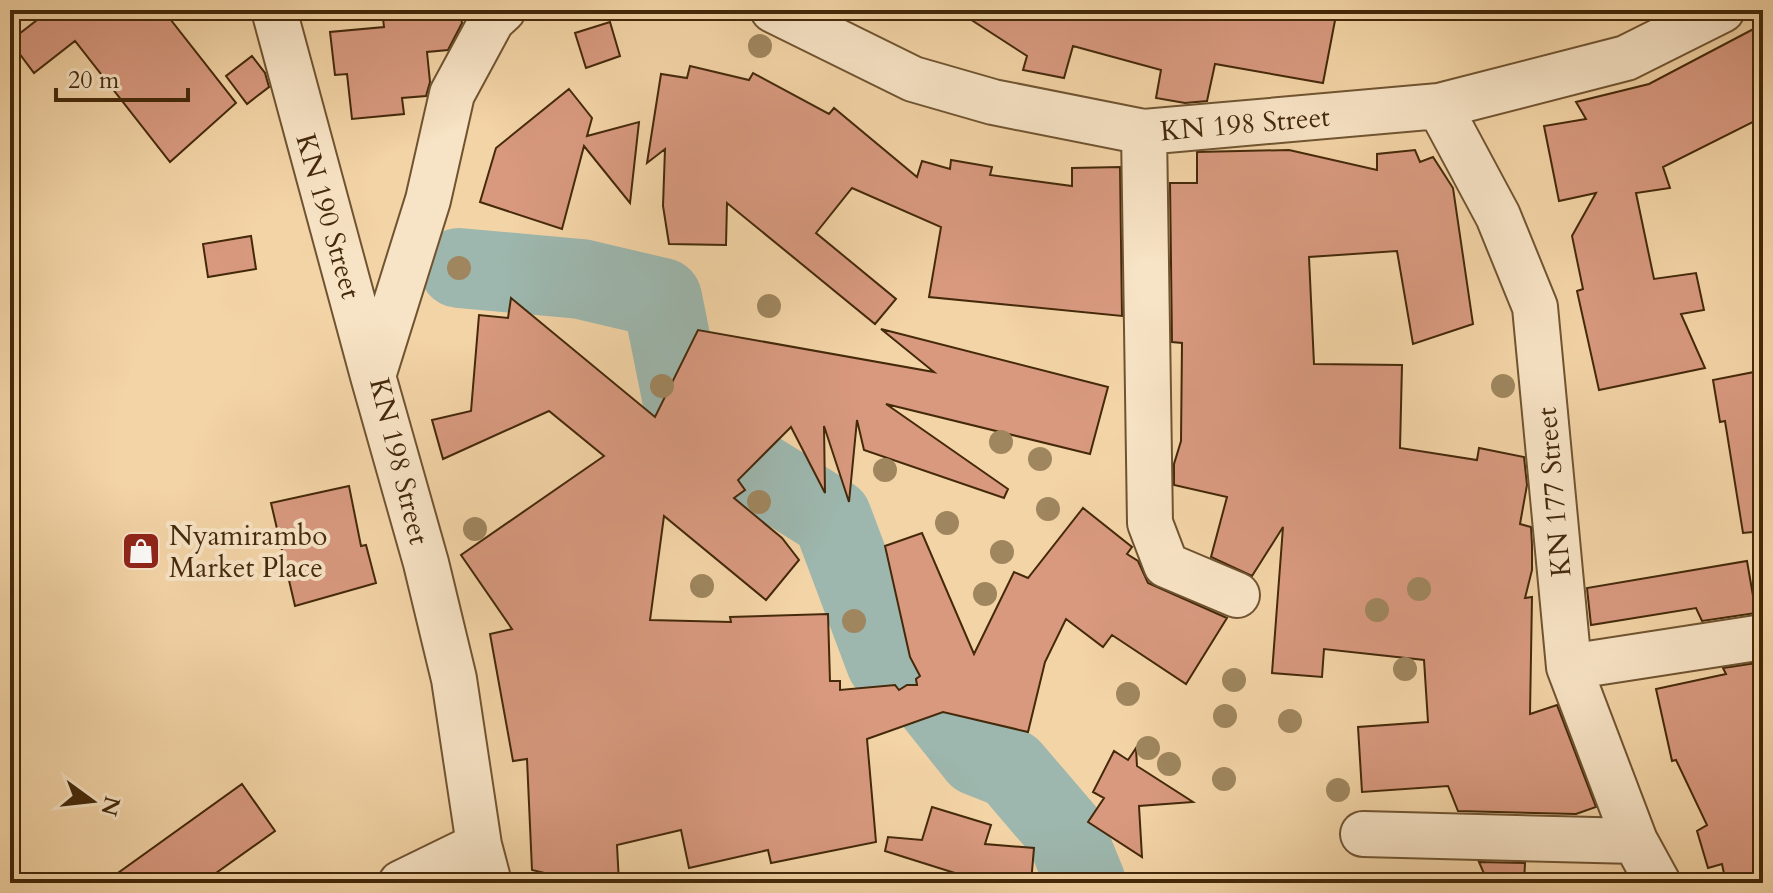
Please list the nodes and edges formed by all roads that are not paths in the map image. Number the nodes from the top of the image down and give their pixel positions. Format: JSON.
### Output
{"nodes":[{"id":1,"x":274,"y":10,"type":"edge"},
{"id":2,"x":503,"y":10,"type":"edge"},
{"id":3,"x":773,"y":10,"type":"edge"},
{"id":4,"x":1722,"y":10,"type":"edge"},
{"id":5,"x":1439,"y":106,"type":"junction"},
{"id":6,"x":1144,"y":132,"type":"junction"},
{"id":7,"x":373,"y":376,"type":"junction"},
{"id":8,"x":1237,"y":595,"type":"dead end"},
{"id":9,"x":1763,"y":637,"type":"edge"},
{"id":10,"x":1569,"y":667,"type":"junction"},
{"id":11,"x":1363,"y":834,"type":"dead end"},
{"id":12,"x":1635,"y":841,"type":"junction"},
{"id":13,"x":484,"y":864,"type":"edge"},
{"id":14,"x":401,"y":883,"type":"edge"},
{"id":15,"x":1658,"y":883,"type":"edge"}],
"edges":[{"from":1,"to":7,"type":"street","name":"KN 190 Street"},
{"from":2,"to":7,"type":"street","name":"KN 198 Street"},
{"from":3,"to":6,"type":"street","name":"KN 198 Street"},
{"from":4,"to":5,"type":"street","name":"KN 198 Street"},
{"from":5,"to":6,"type":"street","name":"KN 198 Street"},
{"from":5,"to":10,"type":"street","name":"KN 177 Street"},
{"from":6,"to":8,"type":"street"},
{"from":7,"to":13,"type":"street","name":"KN 198 Street"},
{"from":9,"to":10,"type":"street"},
{"from":10,"to":12,"type":"street","name":"KN 177 Street"},
{"from":11,"to":12,"type":"street"},
{"from":12,"to":15,"type":"street","name":"KN 177 Street"},
{"from":13,"to":14,"type":"street"}]}
